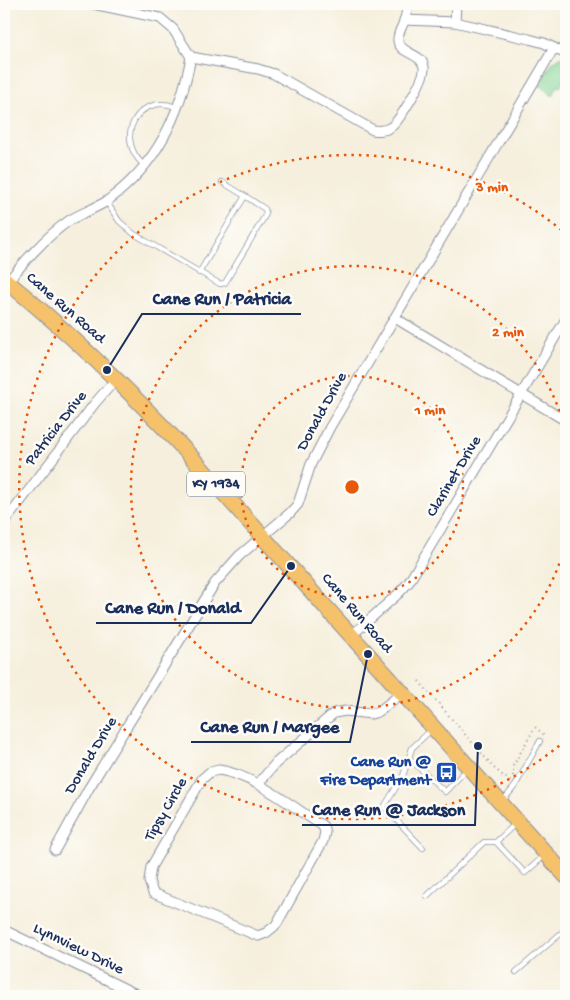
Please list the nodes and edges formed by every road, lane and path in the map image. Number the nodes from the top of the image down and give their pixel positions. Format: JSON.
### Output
{"nodes":[{"id":1,"x":93,"y":4,"type":"edge"},
{"id":2,"x":408,"y":4,"type":"edge"},
{"id":3,"x":456,"y":4,"type":"edge"},
{"id":4,"x":404,"y":20,"type":"junction"},
{"id":5,"x":455,"y":22,"type":"junction"},
{"id":6,"x":554,"y":48,"type":"junction"},
{"id":7,"x":566,"y":54,"type":"edge"},
{"id":8,"x":191,"y":57,"type":"junction"},
{"id":9,"x":178,"y":107,"type":"junction"},
{"id":10,"x":144,"y":165,"type":"junction"},
{"id":11,"x":222,"y":182,"type":"dead end"},
{"id":12,"x":245,"y":196,"type":"junction"},
{"id":13,"x":106,"y":201,"type":"junction"},
{"id":14,"x":199,"y":273,"type":"junction"},
{"id":15,"x":5,"y":283,"type":"edge"},
{"id":16,"x":395,"y":318,"type":"junction"},
{"id":17,"x":566,"y":319,"type":"edge"},
{"id":18,"x":116,"y":379,"type":"junction"},
{"id":19,"x":522,"y":395,"type":"junction"},
{"id":20,"x":566,"y":421,"type":"edge"},
{"id":21,"x":4,"y":523,"type":"edge"},
{"id":22,"x":263,"y":536,"type":"junction"},
{"id":23,"x":351,"y":636,"type":"junction"},
{"id":24,"x":419,"y":681,"type":"dead end"},
{"id":25,"x":402,"y":692,"type":"junction"},
{"id":26,"x":434,"y":728,"type":"junction"},
{"id":27,"x":540,"y":741,"type":"joint"},
{"id":28,"x":409,"y":758,"type":"junction"},
{"id":29,"x":469,"y":767,"type":"junction"},
{"id":30,"x":258,"y":784,"type":"junction"},
{"id":31,"x":501,"y":803,"type":"junction"},
{"id":32,"x":518,"y":822,"type":"junction"},
{"id":33,"x":496,"y":842,"type":"junction"},
{"id":34,"x":423,"y":848,"type":"dead end"},
{"id":35,"x":55,"y":850,"type":"dead end"},
{"id":36,"x":547,"y":854,"type":"junction"},
{"id":37,"x":566,"y":876,"type":"edge"},
{"id":38,"x":427,"y":896,"type":"dead end"},
{"id":39,"x":566,"y":929,"type":"edge"},
{"id":40,"x":4,"y":930,"type":"edge"},
{"id":41,"x":516,"y":972,"type":"dead end"},
{"id":42,"x":140,"y":996,"type":"edge"}],
"edges":[{"from":1,"to":8,"type":"street"},
{"from":2,"to":4,"type":"street"},
{"from":3,"to":5,"type":"street"},
{"from":4,"to":5,"type":"street"},
{"from":4,"to":8,"type":"street"},
{"from":5,"to":6,"type":"street"},
{"from":6,"to":7,"type":"street"},
{"from":6,"to":16,"type":"street","name":"Donald Drive"},
{"from":8,"to":9,"type":"street"},
{"from":9,"to":10,"type":"street"},
{"from":9,"to":10,"type":"lane"},
{"from":10,"to":13,"type":"street"},
{"from":11,"to":12,"type":"lane"},
{"from":12,"to":14,"type":"lane"},
{"from":12,"to":14,"type":"lane"},
{"from":13,"to":14,"type":"lane"},
{"from":13,"to":15,"type":"street"},
{"from":15,"to":18,"type":"highway","name":"Cane Run Road","number":"KY 1934"},
{"from":16,"to":19,"type":"street"},
{"from":16,"to":22,"type":"street","name":"Donald Drive"},
{"from":17,"to":19,"type":"street","name":"Clarinet Drive"},
{"from":18,"to":21,"type":"street","name":"Patricia Drive"},
{"from":18,"to":22,"type":"highway","name":"Cane Run Road","number":"KY 1934"},
{"from":19,"to":20,"type":"street"},
{"from":19,"to":23,"type":"street","name":"Clarinet Drive"},
{"from":22,"to":23,"type":"highway","name":"Cane Run Road","number":"KY 1934"},
{"from":22,"to":35,"type":"street","name":"Donald Drive"},
{"from":23,"to":25,"type":"highway","name":"Cane Run Road","number":"KY 1934"},
{"from":24,"to":27,"type":"path"},
{"from":25,"to":26,"type":"highway","name":"Cane Run Road","number":"KY 1934"},
{"from":25,"to":30,"type":"street"},
{"from":26,"to":28,"type":"lane"},
{"from":26,"to":29,"type":"highway","name":"Cane Run Road","number":"KY 1934"},
{"from":27,"to":31,"type":"lane"},
{"from":28,"to":29,"type":"lane"},
{"from":28,"to":34,"type":"lane"},
{"from":29,"to":31,"type":"highway","name":"Cane Run Road","number":"KY 1934"},
{"from":30,"to":30,"type":"street","name":"Tipsy Circle"},
{"from":31,"to":32,"type":"highway","name":"Cane Run Road","number":"KY 1934"},
{"from":32,"to":33,"type":"lane"},
{"from":32,"to":36,"type":"highway","name":"Cane Run Road","number":"KY 1934"},
{"from":33,"to":36,"type":"lane"},
{"from":33,"to":38,"type":"lane"},
{"from":36,"to":37,"type":"highway","name":"Cane Run Road","number":"KY 1934"},
{"from":39,"to":41,"type":"lane"},
{"from":40,"to":42,"type":"street","name":"Lynnview Drive"}]}
